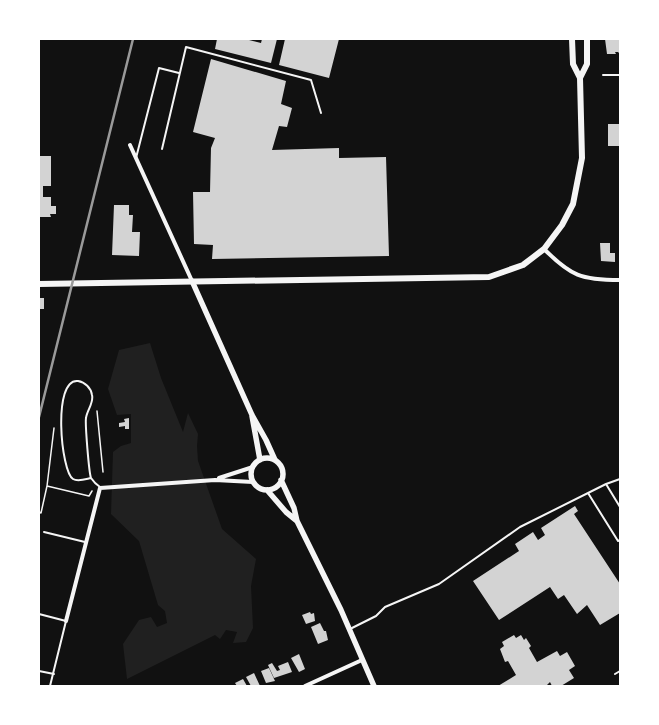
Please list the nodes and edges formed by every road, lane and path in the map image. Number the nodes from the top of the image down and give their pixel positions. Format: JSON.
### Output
{"nodes":[{"id":1,"x":572,"y":39,"type":"edge"},
{"id":2,"x":587,"y":39,"type":"edge"},
{"id":3,"x":179,"y":73,"type":"junction"},
{"id":4,"x":603,"y":74,"type":"dead end"},
{"id":5,"x":620,"y":74,"type":"edge"},
{"id":6,"x":580,"y":78,"type":"junction"},
{"id":7,"x":321,"y":113,"type":"dead end"},
{"id":8,"x":130,"y":145,"type":"dead end"},
{"id":9,"x":162,"y":149,"type":"dead end"},
{"id":10,"x":136,"y":159,"type":"junction"},
{"id":11,"x":544,"y":249,"type":"junction"},
{"id":12,"x":620,"y":280,"type":"edge"},
{"id":13,"x":192,"y":281,"type":"junction"},
{"id":14,"x":39,"y":284,"type":"edge"},
{"id":15,"x":97,"y":411,"type":"dead end"},
{"id":16,"x":252,"y":415,"type":"junction"},
{"id":17,"x":54,"y":428,"type":"dead end"},
{"id":18,"x":260,"y":460,"type":"junction"},
{"id":19,"x":275,"y":460,"type":"junction"},
{"id":20,"x":253,"y":467,"type":"junction"},
{"id":21,"x":104,"y":472,"type":"dead end"},
{"id":22,"x":91,"y":478,"type":"junction"},
{"id":23,"x":620,"y":479,"type":"edge"},
{"id":24,"x":215,"y":480,"type":"junction"},
{"id":25,"x":281,"y":480,"type":"junction"},
{"id":26,"x":253,"y":482,"type":"junction"},
{"id":27,"x":606,"y":484,"type":"junction"},
{"id":28,"x":48,"y":486,"type":"junction"},
{"id":29,"x":100,"y":488,"type":"junction"},
{"id":30,"x":267,"y":490,"type":"junction"},
{"id":31,"x":92,"y":491,"type":"dead end"},
{"id":32,"x":588,"y":493,"type":"junction"},
{"id":33,"x":620,"y":507,"type":"edge"},
{"id":34,"x":39,"y":512,"type":"edge"},
{"id":35,"x":297,"y":521,"type":"junction"},
{"id":36,"x":44,"y":532,"type":"dead end"},
{"id":37,"x":620,"y":540,"type":"edge"},
{"id":38,"x":86,"y":542,"type":"junction"},
{"id":39,"x":39,"y":614,"type":"edge"},
{"id":40,"x":66,"y":621,"type":"junction"},
{"id":41,"x":349,"y":630,"type":"junction"},
{"id":42,"x":362,"y":660,"type":"junction"},
{"id":43,"x":39,"y":671,"type":"edge"},
{"id":44,"x":620,"y":671,"type":"edge"},
{"id":45,"x":54,"y":674,"type":"junction"},
{"id":46,"x":615,"y":674,"type":"dead end"},
{"id":47,"x":50,"y":686,"type":"edge"},
{"id":48,"x":305,"y":686,"type":"edge"},
{"id":49,"x":374,"y":686,"type":"edge"}],
"edges":[{"from":1,"to":6,"type":"main road"},
{"from":2,"to":6,"type":"main road"},
{"from":3,"to":7,"type":"lane"},
{"from":3,"to":9,"type":"lane"},
{"from":3,"to":10,"type":"lane"},
{"from":4,"to":5,"type":"lane"},
{"from":6,"to":11,"type":"main road"},
{"from":8,"to":10,"type":"street"},
{"from":10,"to":13,"type":"street"},
{"from":11,"to":12,"type":"street"},
{"from":11,"to":13,"type":"main road"},
{"from":13,"to":14,"type":"main road"},
{"from":13,"to":16,"type":"street"},
{"from":15,"to":21,"type":"path"},
{"from":16,"to":18,"type":"street"},
{"from":16,"to":19,"type":"street"},
{"from":17,"to":28,"type":"path"},
{"from":18,"to":19,"type":"street"},
{"from":18,"to":20,"type":"street"},
{"from":19,"to":25,"type":"street"},
{"from":20,"to":24,"type":"street"},
{"from":20,"to":26,"type":"street"},
{"from":22,"to":22,"type":"lane"},
{"from":22,"to":29,"type":"lane"},
{"from":23,"to":27,"type":"lane"},
{"from":24,"to":26,"type":"street"},
{"from":24,"to":29,"type":"street"},
{"from":25,"to":30,"type":"street"},
{"from":25,"to":35,"type":"street"},
{"from":26,"to":30,"type":"street"},
{"from":27,"to":32,"type":"lane"},
{"from":27,"to":33,"type":"lane"},
{"from":28,"to":31,"type":"path"},
{"from":28,"to":34,"type":"path"},
{"from":29,"to":38,"type":"street"},
{"from":30,"to":35,"type":"street"},
{"from":32,"to":37,"type":"lane"},
{"from":32,"to":41,"type":"lane"},
{"from":35,"to":41,"type":"street"},
{"from":36,"to":38,"type":"lane"},
{"from":38,"to":40,"type":"street"},
{"from":39,"to":40,"type":"lane"},
{"from":40,"to":45,"type":"lane"},
{"from":41,"to":42,"type":"street"},
{"from":42,"to":48,"type":"street"},
{"from":42,"to":49,"type":"street"},
{"from":43,"to":45,"type":"lane"},
{"from":44,"to":46,"type":"lane"},
{"from":45,"to":47,"type":"lane"}]}
